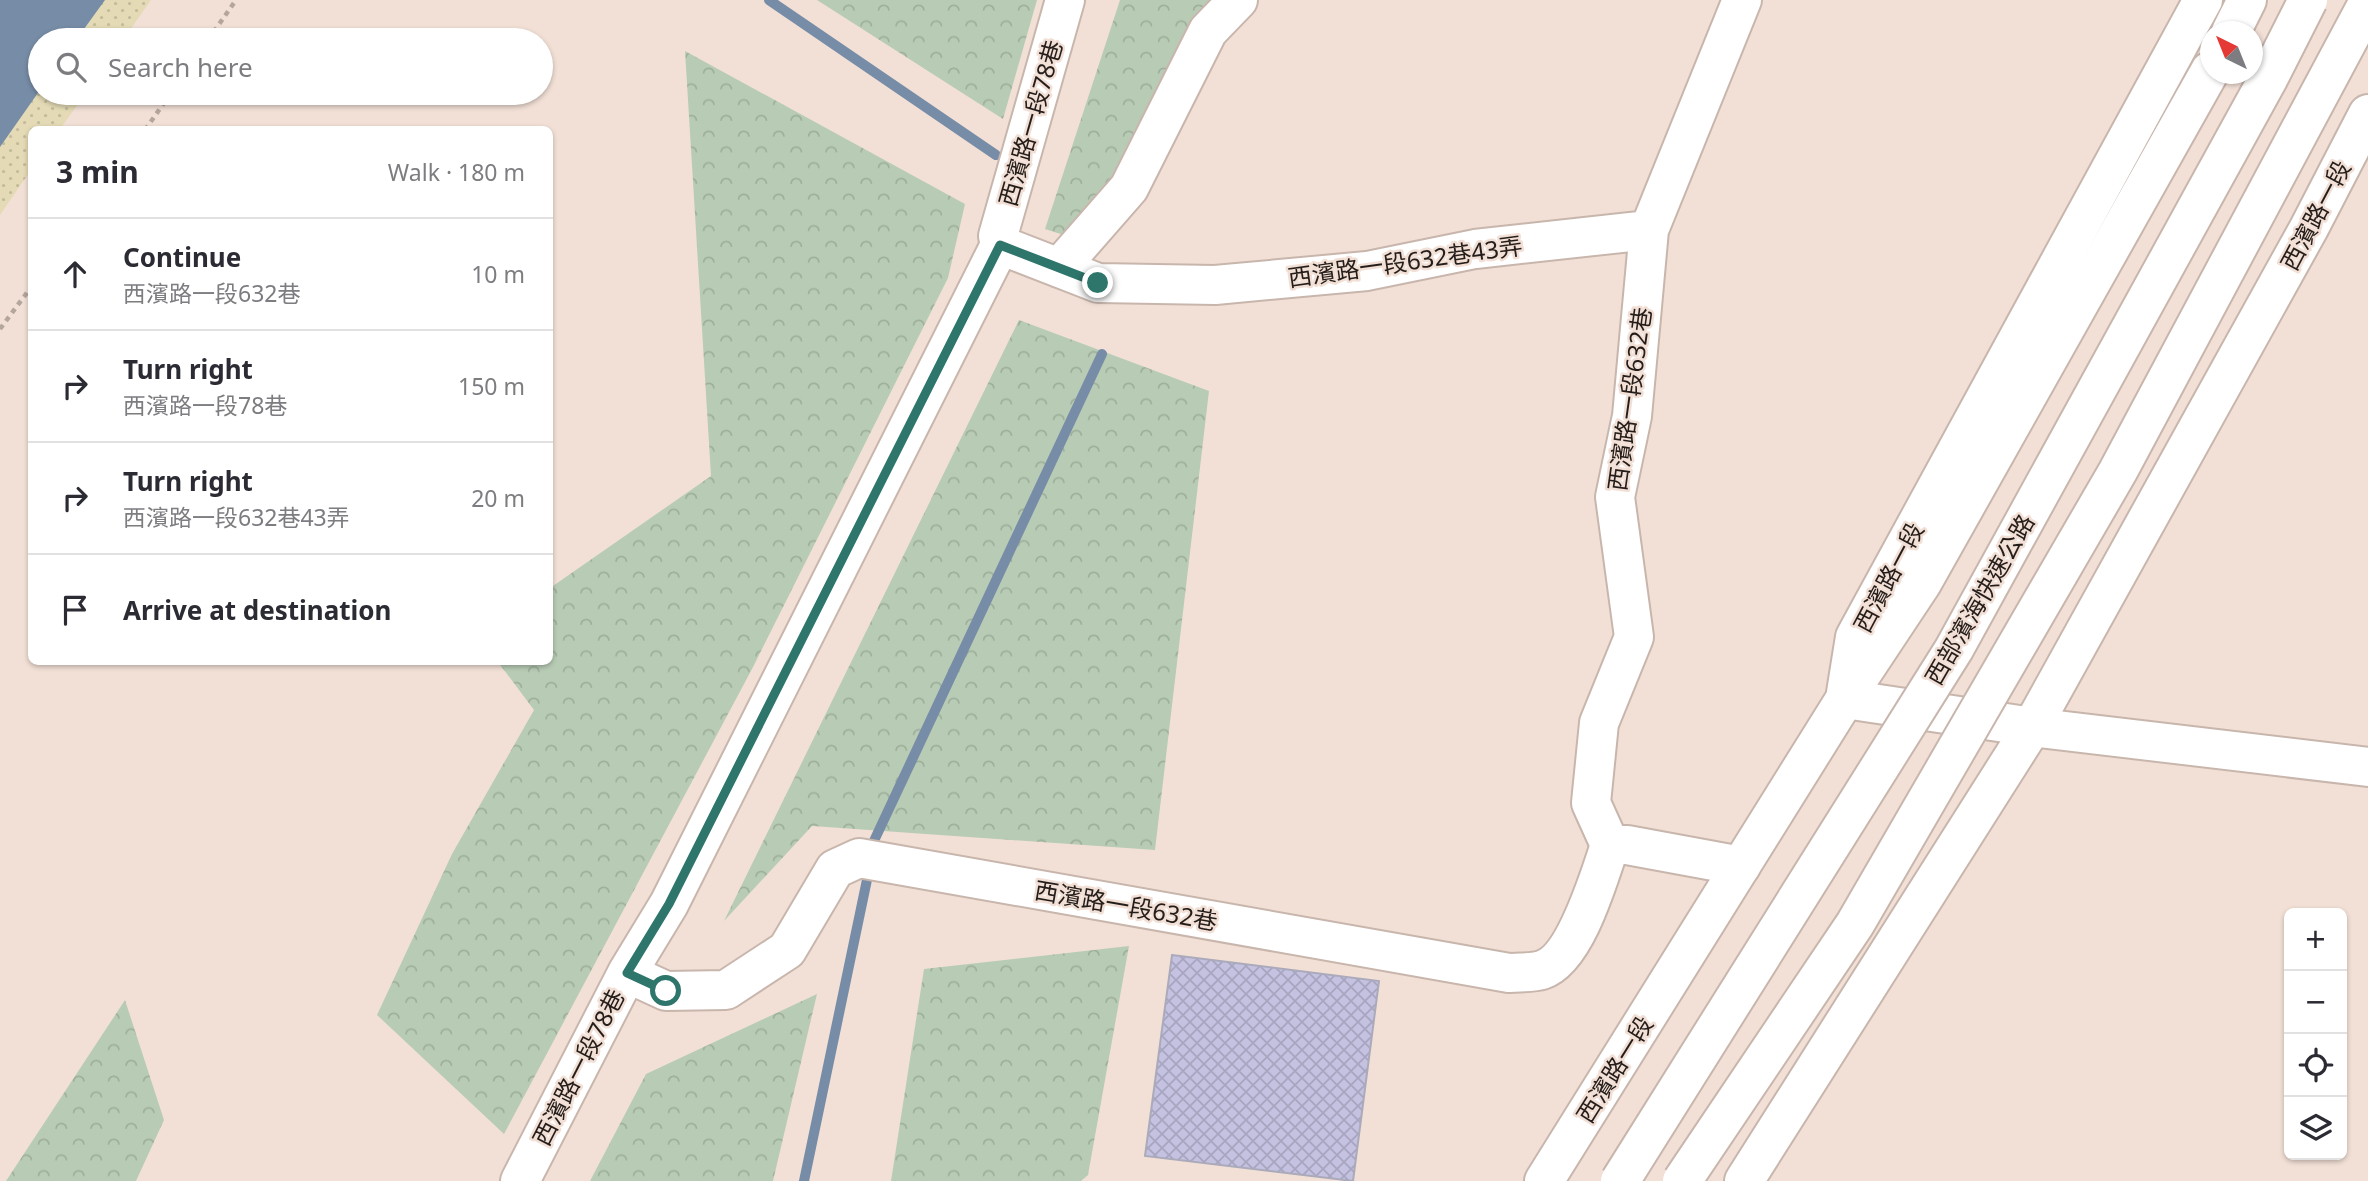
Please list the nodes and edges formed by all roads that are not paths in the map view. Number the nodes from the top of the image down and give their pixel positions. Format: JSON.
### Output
{"nodes":[{"id":1,"x":1065,"y":0,"type":"edge"},
{"id":2,"x":1238,"y":0,"type":"edge"},
{"id":3,"x":1742,"y":0,"type":"edge"},
{"id":4,"x":2203,"y":0,"type":"edge"},
{"id":5,"x":2247,"y":0,"type":"edge"},
{"id":6,"x":2308,"y":0,"type":"edge"},
{"id":7,"x":2368,"y":3,"type":"edge"},
{"id":8,"x":2236,"y":21,"type":"edge"},
{"id":9,"x":2203,"y":84,"type":"edge"},
{"id":10,"x":2368,"y":114,"type":"edge"},
{"id":11,"x":1649,"y":230,"type":"junction"},
{"id":12,"x":1000,"y":245,"type":"junction"},
{"id":13,"x":1059,"y":268,"type":"junction"},
{"id":14,"x":1845,"y":699,"type":"junction"},
{"id":15,"x":2032,"y":727,"type":"junction"},
{"id":16,"x":2368,"y":767,"type":"edge"},
{"id":17,"x":1610,"y":845,"type":"junction"},
{"id":18,"x":1741,"y":866,"type":"junction"},
{"id":19,"x":627,"y":973,"type":"junction"},
{"id":20,"x":520,"y":1181,"type":"edge"},
{"id":21,"x":1544,"y":1181,"type":"edge"},
{"id":22,"x":1620,"y":1181,"type":"edge"},
{"id":23,"x":1682,"y":1181,"type":"edge"},
{"id":24,"x":1744,"y":1181,"type":"edge"}],
"edges":[{"from":1,"to":12,"type":"main road","name":"西濱路一段78巷"},
{"from":2,"to":13,"type":"main road"},
{"from":3,"to":11,"type":"main road","name":"西濱路一段632巷"},
{"from":4,"to":14,"type":"main road","name":"西濱路一段"},
{"from":5,"to":8,"type":"main road"},
{"from":6,"to":22,"type":"main road","name":"西部濱海快速公路","bridge":true},
{"from":7,"to":23,"type":"main road","bridge":true},
{"from":9,"to":14,"type":"main road"},
{"from":10,"to":15,"type":"main road","name":"西濱路一段"},
{"from":11,"to":13,"type":"main road","name":"西濱路一段632巷43弄"},
{"from":11,"to":17,"type":"main road","name":"西濱路一段632巷"},
{"from":12,"to":13,"type":"main road","name":"西濱路一段632巷43弄"},
{"from":12,"to":19,"type":"main road","name":"西濱路一段78巷"},
{"from":14,"to":15,"type":"main road"},
{"from":14,"to":18,"type":"main road","name":"西濱路一段"},
{"from":15,"to":16,"type":"main road"},
{"from":15,"to":24,"type":"main road","name":"西濱路一段"},
{"from":17,"to":18,"type":"main road"},
{"from":17,"to":19,"type":"main road","name":"西濱路一段632巷"},
{"from":18,"to":21,"type":"main road","name":"西濱路一段"},
{"from":19,"to":20,"type":"main road","name":"西濱路一段78巷"}]}
